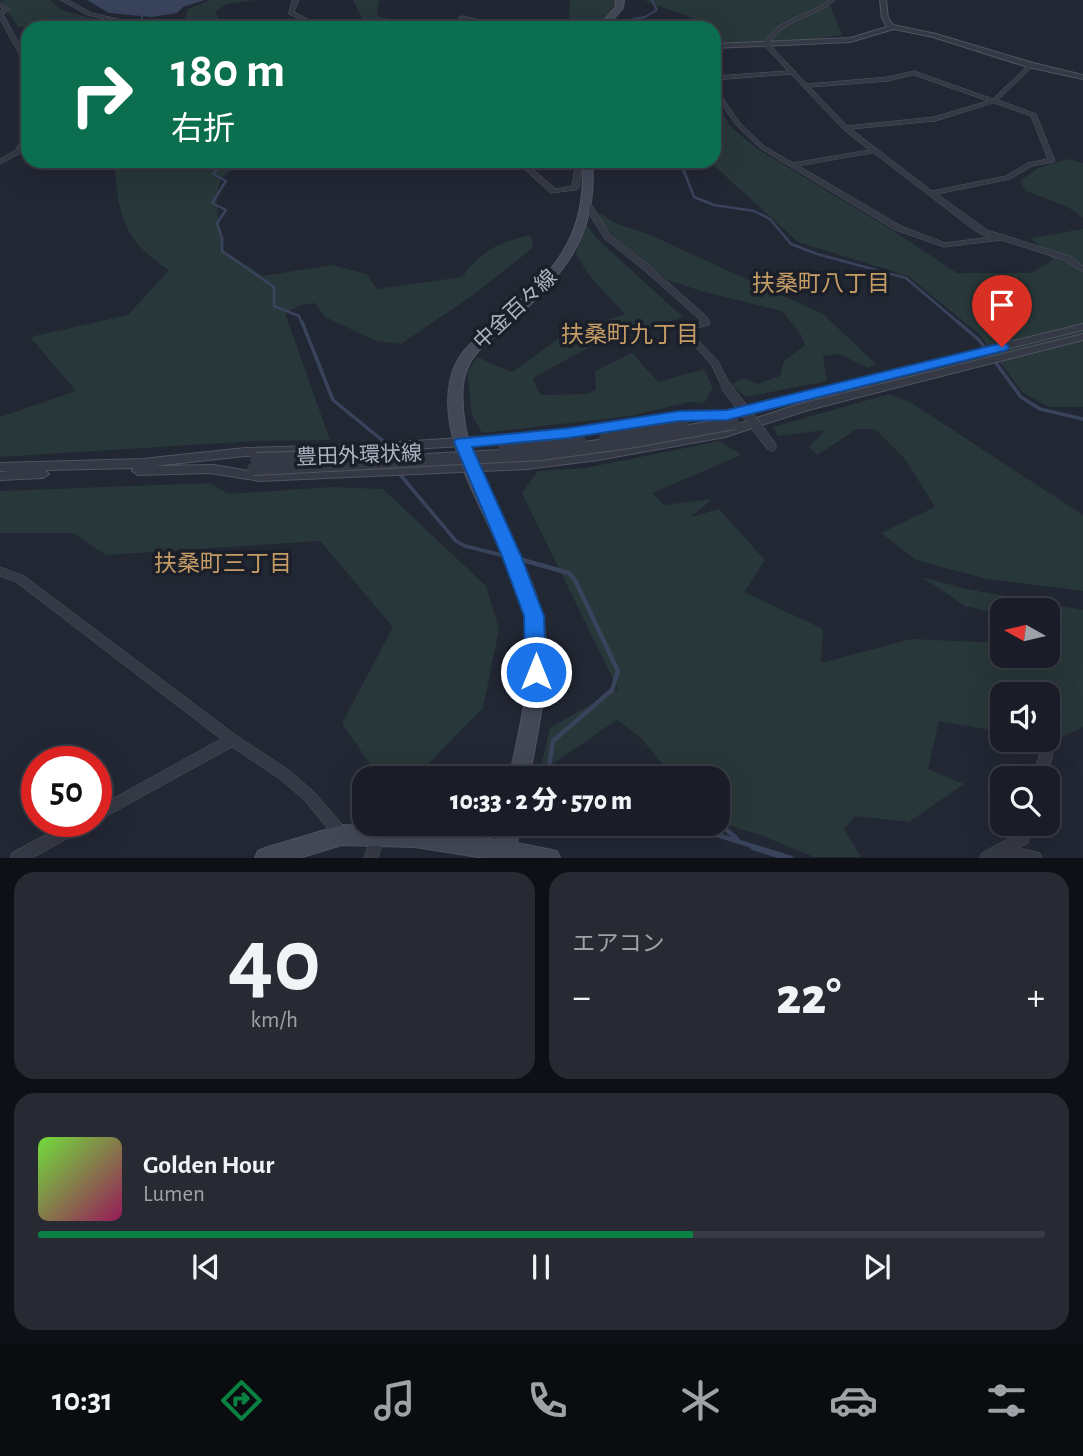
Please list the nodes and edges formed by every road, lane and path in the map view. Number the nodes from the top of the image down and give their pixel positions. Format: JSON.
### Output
{"nodes":[{"id":1,"x":64,"y":0,"type":"edge"},
{"id":2,"x":296,"y":0,"type":"edge"},
{"id":3,"x":620,"y":0,"type":"edge"},
{"id":4,"x":832,"y":0,"type":"edge"},
{"id":5,"x":883,"y":0,"type":"edge"},
{"id":6,"x":0,"y":5,"type":"edge"},
{"id":7,"x":0,"y":14,"type":"edge"},
{"id":8,"x":468,"y":15,"type":"dead end"},
{"id":9,"x":120,"y":21,"type":"edge"},
{"id":10,"x":308,"y":21,"type":"edge"},
{"id":11,"x":476,"y":21,"type":"edge"},
{"id":12,"x":607,"y":21,"type":"edge"},
{"id":13,"x":894,"y":27,"type":"junction"},
{"id":14,"x":766,"y":44,"type":"junction"},
{"id":15,"x":721,"y":46,"type":"edge"},
{"id":16,"x":21,"y":48,"type":"edge"},
{"id":17,"x":1031,"y":65,"type":"junction"},
{"id":18,"x":792,"y":72,"type":"junction"},
{"id":19,"x":721,"y":77,"type":"edge"},
{"id":20,"x":1083,"y":77,"type":"edge"},
{"id":21,"x":805,"y":86,"type":"junction"},
{"id":22,"x":721,"y":100,"type":"edge"},
{"id":23,"x":994,"y":101,"type":"junction"},
{"id":24,"x":845,"y":128,"type":"junction"},
{"id":25,"x":21,"y":143,"type":"edge"},
{"id":26,"x":874,"y":151,"type":"junction"},
{"id":27,"x":19,"y":152,"type":"joint"},
{"id":28,"x":0,"y":162,"type":"edge"},
{"id":29,"x":792,"y":165,"type":"junction"},
{"id":30,"x":527,"y":168,"type":"edge"},
{"id":31,"x":578,"y":168,"type":"edge"},
{"id":32,"x":588,"y":168,"type":"edge"},
{"id":33,"x":931,"y":194,"type":"junction"},
{"id":34,"x":586,"y":203,"type":"junction"},
{"id":35,"x":1001,"y":238,"type":"junction"},
{"id":36,"x":1083,"y":270,"type":"edge"},
{"id":37,"x":1083,"y":327,"type":"edge"},
{"id":38,"x":1083,"y":337,"type":"edge"},
{"id":39,"x":1029,"y":346,"type":"junction"},
{"id":40,"x":879,"y":383,"type":"junction"},
{"id":41,"x":804,"y":407,"type":"junction"},
{"id":42,"x":731,"y":419,"type":"junction"},
{"id":43,"x":462,"y":442,"type":"junction"},
{"id":44,"x":772,"y":447,"type":"dead end"},
{"id":45,"x":143,"y":463,"type":"junction"},
{"id":46,"x":254,"y":464,"type":"junction"},
{"id":47,"x":0,"y":467,"type":"edge"},
{"id":48,"x":472,"y":468,"type":"junction"},
{"id":49,"x":209,"y":469,"type":"junction"},
{"id":50,"x":0,"y":476,"type":"edge"},
{"id":51,"x":0,"y":571,"type":"edge"},
{"id":52,"x":232,"y":740,"type":"junction"},
{"id":53,"x":1046,"y":754,"type":"dead end"},
{"id":54,"x":521,"y":766,"type":"edge"},
{"id":55,"x":1043,"y":766,"type":"edge"},
{"id":56,"x":112,"y":806,"type":"edge"},
{"id":57,"x":342,"y":835,"type":"junction"},
{"id":58,"x":352,"y":835,"type":"edge"},
{"id":59,"x":378,"y":836,"type":"joint"},
{"id":60,"x":508,"y":836,"type":"edge"},
{"id":61,"x":1024,"y":836,"type":"edge"},
{"id":62,"x":56,"y":837,"type":"edge"},
{"id":63,"x":506,"y":849,"type":"junction"},
{"id":64,"x":1001,"y":850,"type":"junction"},
{"id":65,"x":17,"y":858,"type":"edge"},
{"id":66,"x":265,"y":858,"type":"edge"},
{"id":67,"x":371,"y":858,"type":"edge"},
{"id":68,"x":550,"y":858,"type":"edge"},
{"id":69,"x":987,"y":858,"type":"edge"},
{"id":70,"x":1035,"y":858,"type":"edge"}],
"edges":[{"from":1,"to":9,"type":"street"},
{"from":2,"to":10,"type":"street"},
{"from":3,"to":12,"type":"main road"},
{"from":4,"to":14,"type":"street"},
{"from":5,"to":13,"type":"street"},
{"from":6,"to":7,"type":"street"},
{"from":7,"to":16,"type":"street"},
{"from":8,"to":11,"type":"street"},
{"from":13,"to":14,"type":"street"},
{"from":13,"to":17,"type":"street"},
{"from":14,"to":15,"type":"street"},
{"from":14,"to":18,"type":"street"},
{"from":17,"to":20,"type":"street"},
{"from":17,"to":23,"type":"street"},
{"from":18,"to":19,"type":"street"},
{"from":18,"to":21,"type":"street"},
{"from":21,"to":23,"type":"street"},
{"from":21,"to":24,"type":"street"},
{"from":22,"to":29,"type":"street"},
{"from":23,"to":24,"type":"street"},
{"from":23,"to":33,"type":"street"},
{"from":24,"to":26,"type":"street"},
{"from":25,"to":27,"type":"street"},
{"from":26,"to":29,"type":"street"},
{"from":26,"to":33,"type":"street"},
{"from":27,"to":28,"type":"street"},
{"from":29,"to":35,"type":"street"},
{"from":30,"to":31,"type":"street"},
{"from":32,"to":34,"type":"main road","name":"中金百々線"},
{"from":33,"to":35,"type":"street"},
{"from":34,"to":43,"type":"main road","name":"中金百々線"},
{"from":34,"to":44,"type":"street","bridge":true},
{"from":35,"to":36,"type":"street"},
{"from":37,"to":39,"type":"street","name":"豊田外環状線"},
{"from":38,"to":39,"type":"street","name":"豊田外環状線"},
{"from":39,"to":40,"type":"street","name":"豊田外環状線"},
{"from":40,"to":41,"type":"street","name":"豊田外環状線"},
{"from":40,"to":42,"type":"street","name":"豊田外環状線"},
{"from":41,"to":42,"type":"street","name":"豊田外環状線"},
{"from":41,"to":48,"type":"street"},
{"from":42,"to":43,"type":"street"},
{"from":42,"to":46,"type":"street","name":"豊田外環状線","bridge":true},
{"from":42,"to":46,"type":"street","name":"豊田外環状線","bridge":true},
{"from":43,"to":45,"type":"street"},
{"from":43,"to":48,"type":"main road","name":"中金百々線"},
{"from":45,"to":46,"type":"street","name":"豊田外環状線"},
{"from":45,"to":47,"type":"street","name":"豊田外環状線"},
{"from":46,"to":49,"type":"street","name":"豊田外環状線"},
{"from":48,"to":49,"type":"street"},
{"from":48,"to":54,"type":"main road","name":"中金百々線"},
{"from":49,"to":50,"type":"street","name":"豊田外環状線"},
{"from":51,"to":52,"type":"street"},
{"from":52,"to":56,"type":"street"},
{"from":52,"to":57,"type":"street"},
{"from":53,"to":55,"type":"street"},
{"from":57,"to":58,"type":"main road"},
{"from":57,"to":66,"type":"main road"},
{"from":59,"to":63,"type":"main road"},
{"from":59,"to":67,"type":"street"},
{"from":60,"to":63,"type":"main road"},
{"from":61,"to":64,"type":"street"},
{"from":62,"to":65,"type":"street"},
{"from":63,"to":68,"type":"main road"},
{"from":64,"to":69,"type":"street"},
{"from":64,"to":70,"type":"street"}]}
